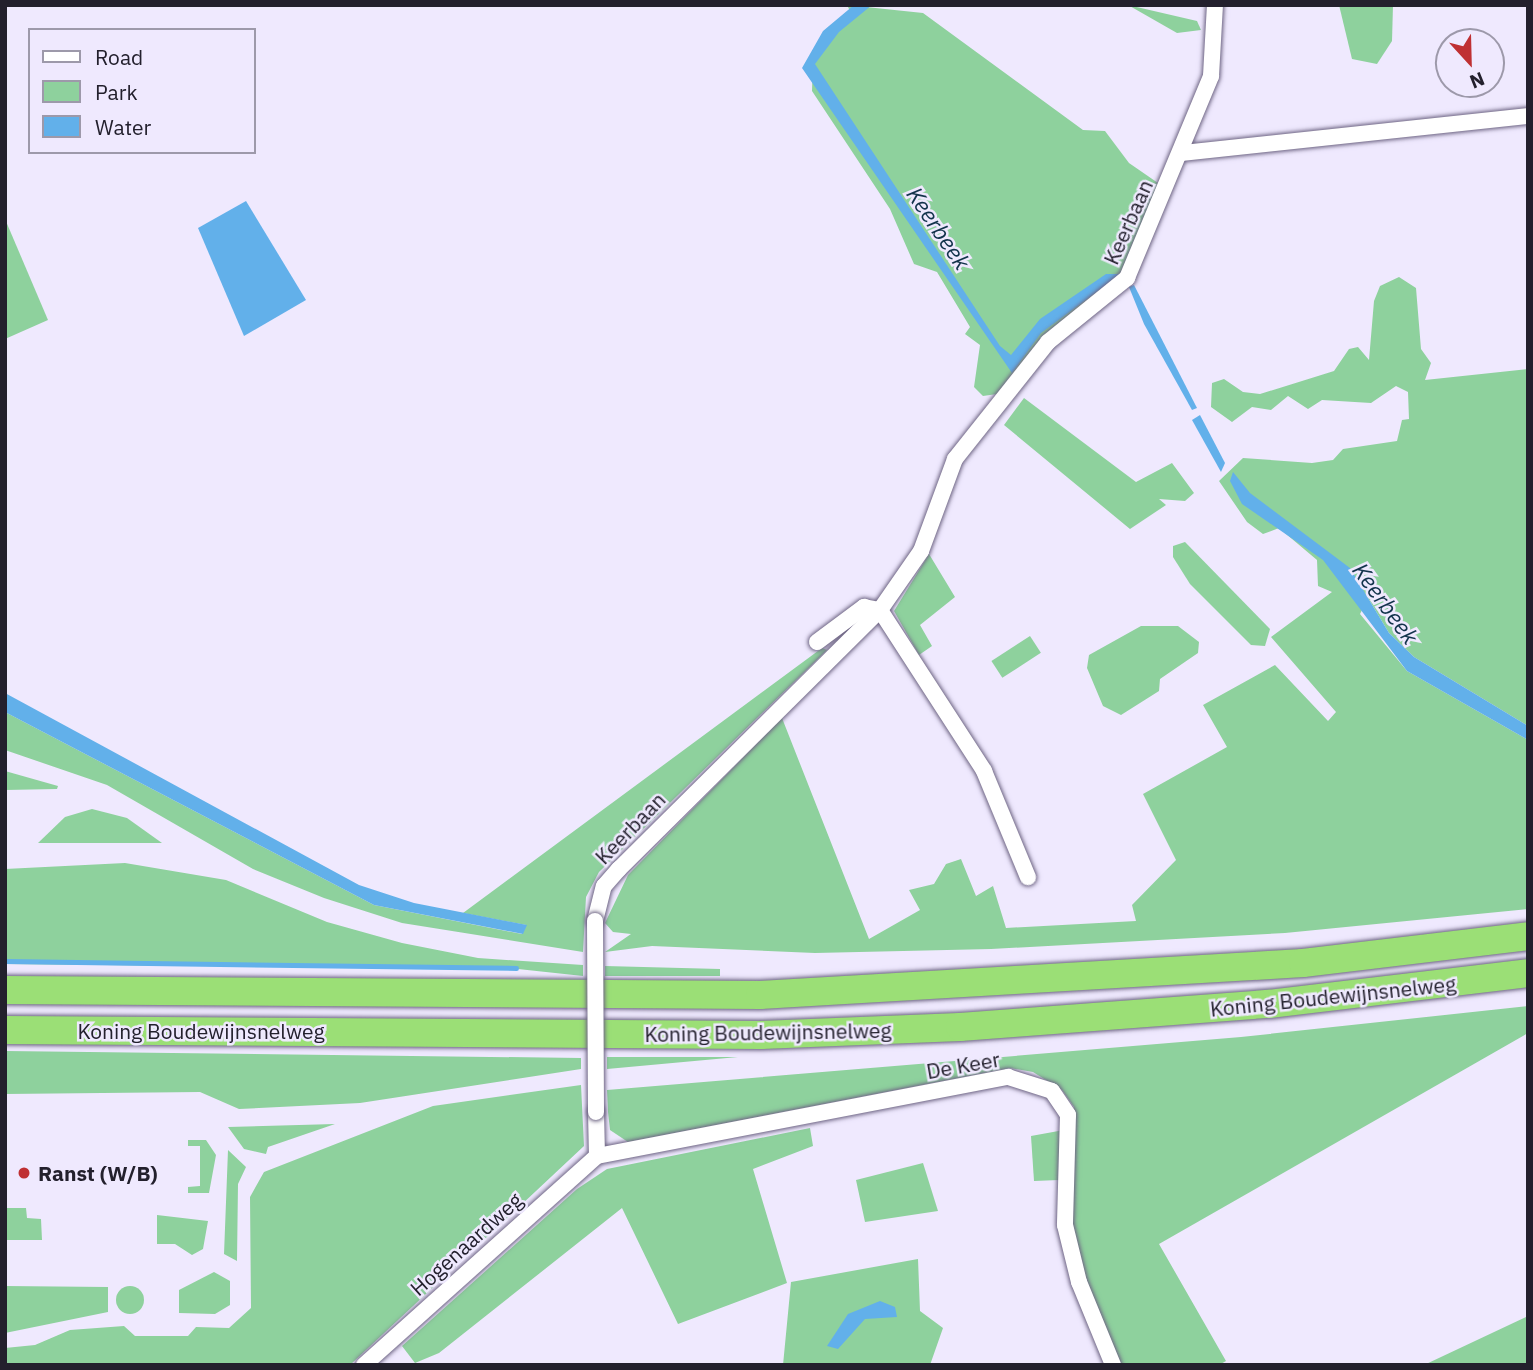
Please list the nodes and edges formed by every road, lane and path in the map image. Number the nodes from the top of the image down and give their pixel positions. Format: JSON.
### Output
{"nodes":[{"id":1,"x":1215,"y":5,"type":"edge"},
{"id":2,"x":1528,"y":116,"type":"edge"},
{"id":3,"x":1182,"y":153,"type":"junction"},
{"id":4,"x":880,"y":610,"type":"junction"},
{"id":5,"x":817,"y":642,"type":"dead end"},
{"id":6,"x":1028,"y":877,"type":"dead end"},
{"id":7,"x":1528,"y":936,"type":"edge"},
{"id":8,"x":1528,"y":973,"type":"edge"},
{"id":9,"x":5,"y":990,"type":"edge"},
{"id":10,"x":5,"y":1030,"type":"edge"},
{"id":11,"x":597,"y":1156,"type":"junction"},
{"id":12,"x":364,"y":1365,"type":"edge"},
{"id":13,"x":1113,"y":1365,"type":"edge"}],
"edges":[{"from":1,"to":3,"type":"street","name":"Keerbaan"},
{"from":2,"to":3,"type":"street"},
{"from":3,"to":4,"type":"street","name":"Keerbaan"},
{"from":4,"to":5,"type":"street"},
{"from":4,"to":6,"type":"street"},
{"from":4,"to":11,"type":"street","name":"Keerbaan","bridge":true},
{"from":7,"to":9,"type":"highway","name":"Koning Boudewijnsnelweg"},
{"from":8,"to":10,"type":"highway","name":"Koning Boudewijnsnelweg"},
{"from":11,"to":12,"type":"street","name":"Hogenaardweg"},
{"from":11,"to":13,"type":"street","name":"De Keer"}]}
